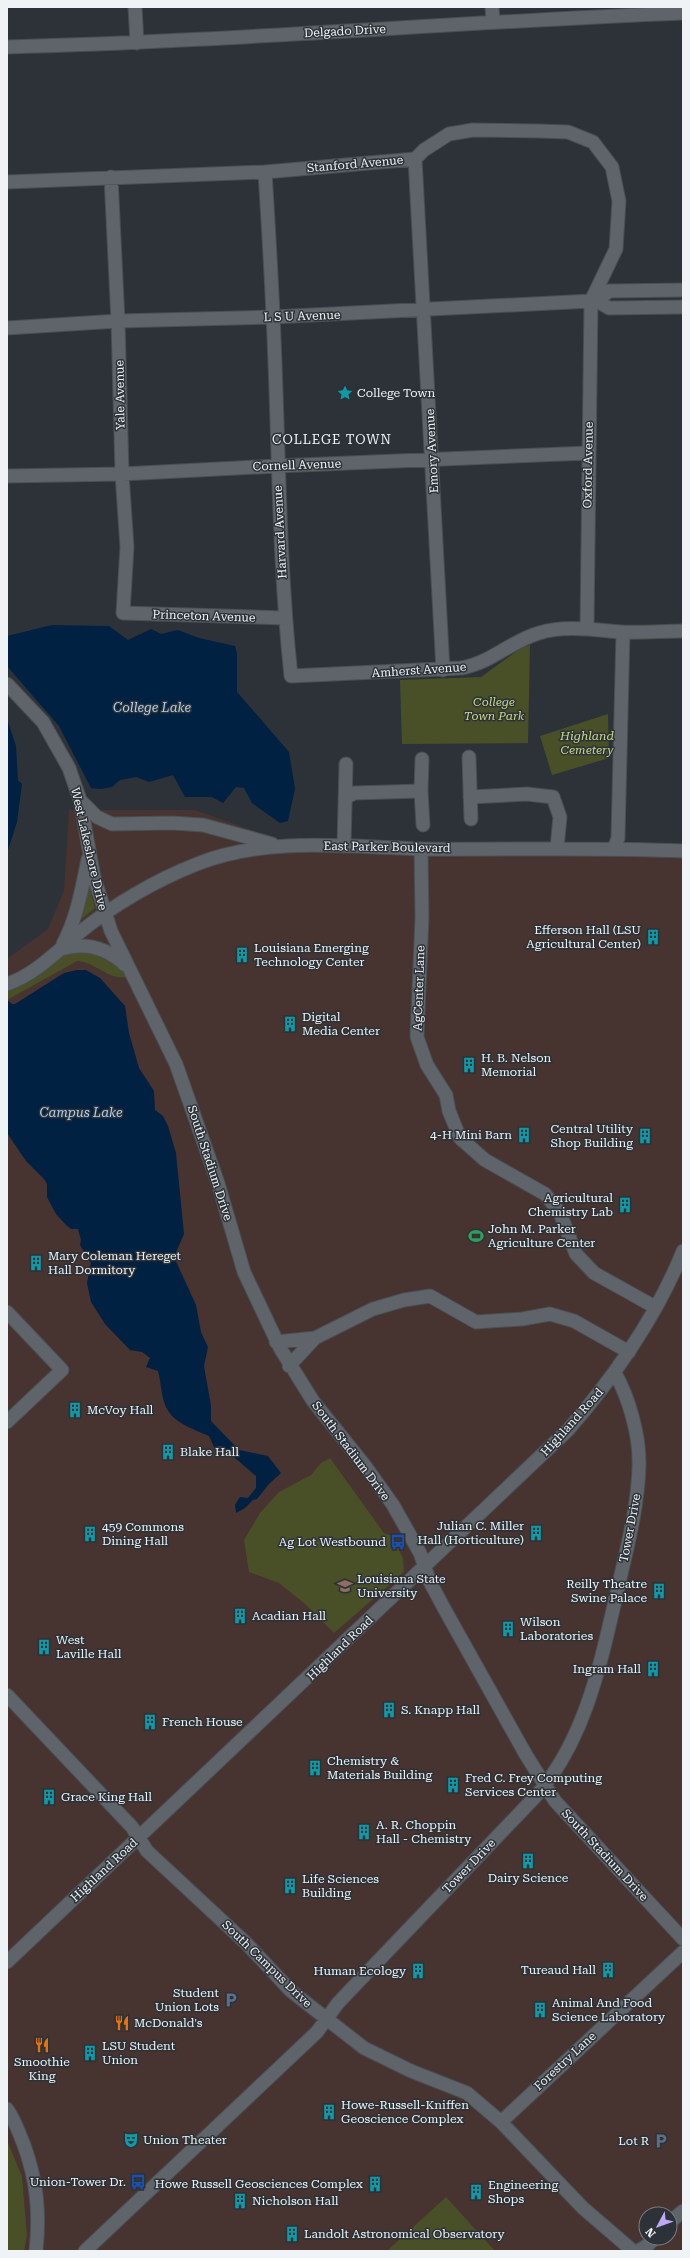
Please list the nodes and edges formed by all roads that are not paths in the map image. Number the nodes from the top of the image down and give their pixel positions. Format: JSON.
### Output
{"nodes":[{"id":1,"x":135,"y":7,"type":"edge"},
{"id":2,"x":492,"y":7,"type":"edge"},
{"id":3,"x":630,"y":11,"type":"edge"},
{"id":4,"x":683,"y":13,"type":"edge"},
{"id":5,"x":493,"y":22,"type":"junction"},
{"id":6,"x":137,"y":43,"type":"junction"},
{"id":7,"x":7,"y":47,"type":"edge"},
{"id":8,"x":415,"y":160,"type":"junction"},
{"id":9,"x":265,"y":172,"type":"junction"},
{"id":10,"x":111,"y":178,"type":"junction"},
{"id":11,"x":7,"y":182,"type":"edge"},
{"id":12,"x":683,"y":290,"type":"edge"},
{"id":13,"x":594,"y":301,"type":"junction"},
{"id":14,"x":683,"y":307,"type":"edge"},
{"id":15,"x":424,"y":310,"type":"junction"},
{"id":16,"x":273,"y":317,"type":"junction"},
{"id":17,"x":118,"y":321,"type":"junction"},
{"id":18,"x":7,"y":328,"type":"edge"},
{"id":19,"x":588,"y":453,"type":"junction"},
{"id":20,"x":432,"y":460,"type":"junction"},
{"id":21,"x":277,"y":466,"type":"junction"},
{"id":22,"x":122,"y":474,"type":"junction"},
{"id":23,"x":7,"y":476,"type":"edge"},
{"id":24,"x":123,"y":613,"type":"joint"},
{"id":25,"x":285,"y":618,"type":"junction"},
{"id":26,"x":588,"y":628,"type":"junction"},
{"id":27,"x":683,"y":631,"type":"edge"},
{"id":28,"x":623,"y":632,"type":"junction"},
{"id":29,"x":443,"y":670,"type":"junction"},
{"id":30,"x":291,"y":676,"type":"joint"},
{"id":31,"x":7,"y":684,"type":"edge"},
{"id":32,"x":469,"y":757,"type":"dead end"},
{"id":33,"x":422,"y":759,"type":"dead end"},
{"id":34,"x":346,"y":764,"type":"dead end"},
{"id":35,"x":420,"y":791,"type":"junction"},
{"id":36,"x":347,"y":797,"type":"junction"},
{"id":37,"x":470,"y":797,"type":"junction"},
{"id":38,"x":80,"y":800,"type":"junction"},
{"id":39,"x":471,"y":819,"type":"dead end"},
{"id":40,"x":423,"y":825,"type":"dead end"},
{"id":41,"x":344,"y":846,"type":"junction"},
{"id":42,"x":291,"y":847,"type":"junction"},
{"id":43,"x":557,"y":848,"type":"junction"},
{"id":44,"x":421,"y":849,"type":"junction"},
{"id":45,"x":614,"y":849,"type":"junction"},
{"id":46,"x":683,"y":851,"type":"edge"},
{"id":47,"x":89,"y":854,"type":"junction"},
{"id":48,"x":106,"y":914,"type":"junction"},
{"id":49,"x":59,"y":950,"type":"junction"},
{"id":50,"x":126,"y":966,"type":"junction"},
{"id":51,"x":7,"y":984,"type":"edge"},
{"id":52,"x":683,"y":1251,"type":"edge"},
{"id":53,"x":655,"y":1308,"type":"junction"},
{"id":54,"x":7,"y":1312,"type":"edge"},
{"id":55,"x":314,"y":1338,"type":"junction"},
{"id":56,"x":276,"y":1342,"type":"junction"},
{"id":57,"x":629,"y":1352,"type":"junction"},
{"id":58,"x":290,"y":1366,"type":"junction"},
{"id":59,"x":615,"y":1373,"type":"junction"},
{"id":60,"x":7,"y":1422,"type":"edge"},
{"id":61,"x":425,"y":1567,"type":"junction"},
{"id":62,"x":7,"y":1695,"type":"edge"},
{"id":63,"x":545,"y":1785,"type":"junction"},
{"id":64,"x":139,"y":1838,"type":"junction"},
{"id":65,"x":683,"y":1940,"type":"edge"},
{"id":66,"x":683,"y":1952,"type":"edge"},
{"id":67,"x":7,"y":1962,"type":"edge"},
{"id":68,"x":326,"y":2019,"type":"junction"},
{"id":69,"x":7,"y":2109,"type":"edge"},
{"id":70,"x":501,"y":2122,"type":"junction"},
{"id":71,"x":648,"y":2246,"type":"edge"},
{"id":72,"x":36,"y":2251,"type":"edge"},
{"id":73,"x":85,"y":2251,"type":"edge"},
{"id":74,"x":633,"y":2251,"type":"edge"},
{"id":75,"x":638,"y":2251,"type":"edge"}],
"edges":[{"from":1,"to":6,"type":"street"},
{"from":2,"to":5,"type":"street"},
{"from":3,"to":4,"type":"street","name":"Delgado Drive"},
{"from":3,"to":5,"type":"street","name":"Delgado Drive"},
{"from":5,"to":6,"type":"street","name":"Delgado Drive"},
{"from":6,"to":7,"type":"street","name":"Delgado Drive"},
{"from":8,"to":9,"type":"street","name":"Stanford Avenue"},
{"from":8,"to":13,"type":"street","name":"Stanford Avenue"},
{"from":8,"to":15,"type":"street","name":"Emory Avenue"},
{"from":9,"to":10,"type":"street","name":"Stanford Avenue"},
{"from":9,"to":16,"type":"street","name":"Harvard Avenue"},
{"from":10,"to":11,"type":"street","name":"Stanford Avenue"},
{"from":10,"to":17,"type":"street","name":"Yale Avenue"},
{"from":12,"to":13,"type":"street","name":"L S U Avenue"},
{"from":13,"to":14,"type":"street","name":"L S U Avenue"},
{"from":13,"to":15,"type":"street","name":"L S U Avenue"},
{"from":13,"to":19,"type":"street","name":"Oxford Avenue"},
{"from":15,"to":16,"type":"street","name":"L S U Avenue"},
{"from":15,"to":20,"type":"street","name":"Emory Avenue"},
{"from":16,"to":17,"type":"street","name":"L S U Avenue"},
{"from":16,"to":21,"type":"street","name":"Harvard Avenue"},
{"from":17,"to":18,"type":"street","name":"L S U Avenue"},
{"from":17,"to":22,"type":"street","name":"Yale Avenue"},
{"from":19,"to":20,"type":"street","name":"Cornell Avenue"},
{"from":19,"to":26,"type":"street","name":"Oxford Avenue"},
{"from":20,"to":21,"type":"street","name":"Cornell Avenue"},
{"from":20,"to":29,"type":"street","name":"Emory Avenue"},
{"from":21,"to":22,"type":"street","name":"Cornell Avenue"},
{"from":21,"to":25,"type":"street","name":"Harvard Avenue"},
{"from":22,"to":23,"type":"street","name":"Cornell Avenue"},
{"from":22,"to":24,"type":"street","name":"Yale Avenue"},
{"from":24,"to":25,"type":"street","name":"Princeton Avenue"},
{"from":25,"to":30,"type":"street","name":"Harvard Avenue"},
{"from":26,"to":28,"type":"street","name":"Amherst Avenue"},
{"from":26,"to":29,"type":"street","name":"Amherst Avenue"},
{"from":27,"to":28,"type":"street","name":"Amherst Avenue"},
{"from":28,"to":45,"type":"street"},
{"from":29,"to":30,"type":"street","name":"Amherst Avenue"},
{"from":31,"to":38,"type":"street","name":"West Lakeshore Drive"},
{"from":32,"to":37,"type":"street"},
{"from":33,"to":35,"type":"street"},
{"from":34,"to":36,"type":"street"},
{"from":35,"to":36,"type":"street"},
{"from":35,"to":40,"type":"street"},
{"from":36,"to":41,"type":"street"},
{"from":37,"to":39,"type":"street"},
{"from":37,"to":43,"type":"street"},
{"from":38,"to":42,"type":"street"},
{"from":38,"to":47,"type":"street","name":"West Lakeshore Drive"},
{"from":41,"to":42,"type":"street","name":"East Parker Boulevard"},
{"from":41,"to":44,"type":"street","name":"East Parker Boulevard"},
{"from":42,"to":48,"type":"street","name":"East Parker Boulevard"},
{"from":43,"to":44,"type":"street","name":"East Parker Boulevard"},
{"from":43,"to":45,"type":"street","name":"East Parker Boulevard"},
{"from":44,"to":53,"type":"street","name":"AgCenter Lane"},
{"from":45,"to":46,"type":"street","name":"East Parker Boulevard"},
{"from":47,"to":48,"type":"street","name":"West Lakeshore Drive"},
{"from":47,"to":49,"type":"street"},
{"from":48,"to":49,"type":"street","name":"West Lakeshore Drive"},
{"from":48,"to":50,"type":"street","name":"South Stadium Drive"},
{"from":49,"to":50,"type":"street"},
{"from":49,"to":51,"type":"street","name":"West Lakeshore Drive"},
{"from":50,"to":56,"type":"street","name":"South Stadium Drive"},
{"from":52,"to":53,"type":"street","name":"Highland Road"},
{"from":53,"to":57,"type":"street","name":"Highland Road"},
{"from":54,"to":60,"type":"street"},
{"from":55,"to":56,"type":"street"},
{"from":55,"to":57,"type":"street"},
{"from":55,"to":58,"type":"street"},
{"from":56,"to":58,"type":"street","name":"South Stadium Drive"},
{"from":57,"to":59,"type":"street","name":"Highland Road"},
{"from":58,"to":61,"type":"street","name":"South Stadium Drive"},
{"from":59,"to":61,"type":"street","name":"Highland Road"},
{"from":59,"to":63,"type":"street","name":"Tower Drive"},
{"from":61,"to":63,"type":"street","name":"South Stadium Drive"},
{"from":61,"to":64,"type":"street","name":"Highland Road"},
{"from":62,"to":64,"type":"street","name":"South Campus Drive"},
{"from":63,"to":65,"type":"street","name":"South Stadium Drive"},
{"from":63,"to":68,"type":"street","name":"Tower Drive"},
{"from":64,"to":67,"type":"street","name":"Highland Road"},
{"from":64,"to":68,"type":"street","name":"South Campus Drive"},
{"from":66,"to":70,"type":"street","name":"Forestry Lane"},
{"from":68,"to":70,"type":"street","name":"South Campus Drive"},
{"from":68,"to":73,"type":"street","name":"Tower Drive"},
{"from":69,"to":72,"type":"street"},
{"from":70,"to":74,"type":"street","name":"South Campus Drive"},
{"from":71,"to":75,"type":"street"}]}
